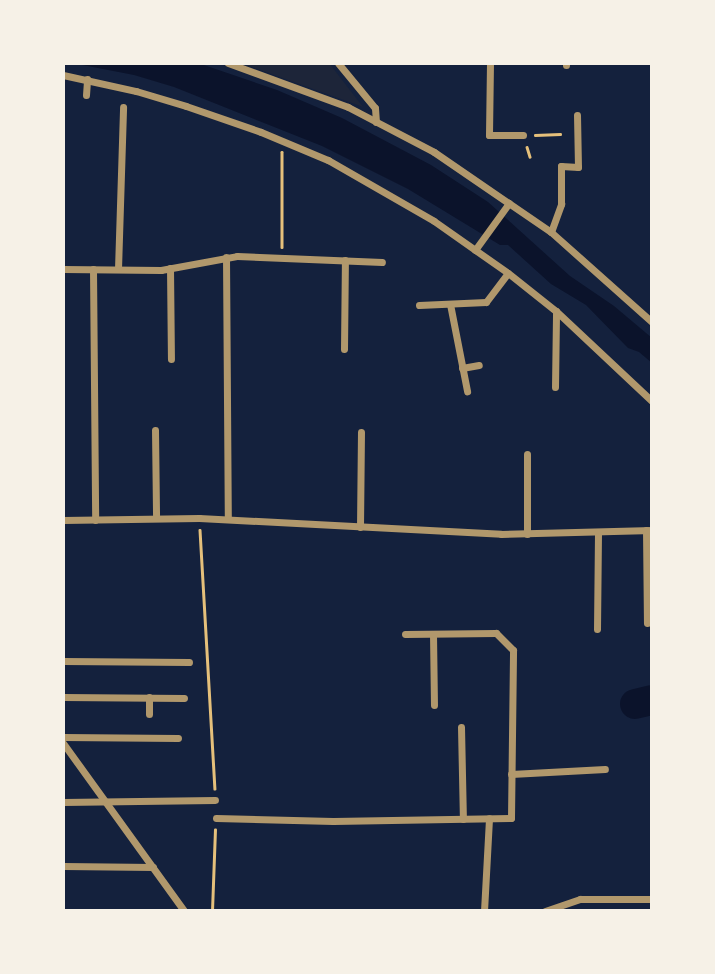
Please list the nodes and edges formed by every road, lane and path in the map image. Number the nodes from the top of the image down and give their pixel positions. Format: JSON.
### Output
{"nodes":[{"id":1,"x":228,"y":63,"type":"edge"},
{"id":2,"x":338,"y":63,"type":"edge"},
{"id":3,"x":491,"y":63,"type":"edge"},
{"id":4,"x":63,"y":75,"type":"edge"},
{"id":5,"x":87,"y":79,"type":"junction"},
{"id":6,"x":86,"y":95,"type":"dead end"},
{"id":7,"x":123,"y":107,"type":"dead end"},
{"id":8,"x":577,"y":115,"type":"dead end"},
{"id":9,"x":376,"y":122,"type":"junction"},
{"id":10,"x":560,"y":134,"type":"dead end"},
{"id":11,"x":523,"y":135,"type":"junction"},
{"id":12,"x":282,"y":141,"type":"junction"},
{"id":13,"x":530,"y":158,"type":"dead end"},
{"id":14,"x":507,"y":206,"type":"junction"},
{"id":15,"x":551,"y":232,"type":"junction"},
{"id":16,"x":477,"y":248,"type":"junction"},
{"id":17,"x":226,"y":257,"type":"junction"},
{"id":18,"x":282,"y":257,"type":"junction"},
{"id":19,"x":345,"y":260,"type":"junction"},
{"id":20,"x":382,"y":262,"type":"dead end"},
{"id":21,"x":170,"y":268,"type":"junction"},
{"id":22,"x":63,"y":269,"type":"edge"},
{"id":23,"x":93,"y":269,"type":"junction"},
{"id":24,"x":118,"y":269,"type":"junction"},
{"id":25,"x":508,"y":272,"type":"junction"},
{"id":26,"x":450,"y":304,"type":"junction"},
{"id":27,"x":419,"y":305,"type":"dead end"},
{"id":28,"x":556,"y":311,"type":"junction"},
{"id":29,"x":652,"y":323,"type":"edge"},
{"id":30,"x":344,"y":349,"type":"dead end"},
{"id":31,"x":171,"y":359,"type":"dead end"},
{"id":32,"x":479,"y":365,"type":"dead end"},
{"id":33,"x":462,"y":368,"type":"junction"},
{"id":34,"x":555,"y":387,"type":"dead end"},
{"id":35,"x":467,"y":391,"type":"dead end"},
{"id":36,"x":652,"y":401,"type":"edge"},
{"id":37,"x":155,"y":430,"type":"dead end"},
{"id":38,"x":360,"y":432,"type":"dead end"},
{"id":39,"x":527,"y":454,"type":"dead end"},
{"id":40,"x":156,"y":518,"type":"junction"},
{"id":41,"x":199,"y":518,"type":"junction"},
{"id":42,"x":228,"y":519,"type":"junction"},
{"id":43,"x":63,"y":520,"type":"edge"},
{"id":44,"x":96,"y":520,"type":"junction"},
{"id":45,"x":360,"y":527,"type":"junction"},
{"id":46,"x":649,"y":530,"type":"edge"},
{"id":47,"x":598,"y":532,"type":"junction"},
{"id":48,"x":527,"y":534,"type":"junction"},
{"id":49,"x":647,"y":622,"type":"dead end"},
{"id":50,"x":597,"y":629,"type":"dead end"},
{"id":51,"x":405,"y":634,"type":"dead end"},
{"id":52,"x":433,"y":634,"type":"junction"},
{"id":53,"x":63,"y":661,"type":"edge"},
{"id":54,"x":189,"y":662,"type":"dead end"},
{"id":55,"x":63,"y":697,"type":"edge"},
{"id":56,"x":149,"y":697,"type":"junction"},
{"id":57,"x":184,"y":698,"type":"dead end"},
{"id":58,"x":434,"y":705,"type":"dead end"},
{"id":59,"x":149,"y":714,"type":"dead end"},
{"id":60,"x":461,"y":727,"type":"dead end"},
{"id":61,"x":63,"y":737,"type":"edge"},
{"id":62,"x":178,"y":738,"type":"dead end"},
{"id":63,"x":63,"y":743,"type":"edge"},
{"id":64,"x":605,"y":769,"type":"dead end"},
{"id":65,"x":511,"y":774,"type":"junction"},
{"id":66,"x":215,"y":800,"type":"joint"},
{"id":67,"x":63,"y":802,"type":"edge"},
{"id":68,"x":106,"y":802,"type":"junction"},
{"id":69,"x":216,"y":818,"type":"joint"},
{"id":70,"x":489,"y":818,"type":"junction"},
{"id":71,"x":463,"y":819,"type":"junction"},
{"id":72,"x":63,"y":866,"type":"edge"},
{"id":73,"x":153,"y":867,"type":"junction"},
{"id":74,"x":652,"y":899,"type":"edge"},
{"id":75,"x":184,"y":911,"type":"edge"},
{"id":76,"x":212,"y":911,"type":"edge"},
{"id":77,"x":484,"y":911,"type":"edge"},
{"id":78,"x":545,"y":911,"type":"edge"}],
"edges":[{"from":1,"to":9,"type":"street"},
{"from":2,"to":9,"type":"street"},
{"from":3,"to":11,"type":"street"},
{"from":4,"to":5,"type":"street"},
{"from":5,"to":6,"type":"street"},
{"from":5,"to":12,"type":"street"},
{"from":7,"to":24,"type":"street"},
{"from":8,"to":15,"type":"street"},
{"from":9,"to":14,"type":"street"},
{"from":10,"to":11,"type":"path"},
{"from":11,"to":13,"type":"path"},
{"from":12,"to":16,"type":"street"},
{"from":12,"to":18,"type":"path"},
{"from":14,"to":15,"type":"street"},
{"from":14,"to":16,"type":"street"},
{"from":15,"to":29,"type":"street"},
{"from":16,"to":25,"type":"street"},
{"from":17,"to":18,"type":"street"},
{"from":17,"to":21,"type":"street"},
{"from":17,"to":42,"type":"street"},
{"from":18,"to":19,"type":"street"},
{"from":19,"to":20,"type":"street"},
{"from":19,"to":30,"type":"street"},
{"from":21,"to":24,"type":"street"},
{"from":21,"to":31,"type":"street"},
{"from":22,"to":23,"type":"street"},
{"from":23,"to":24,"type":"street"},
{"from":23,"to":44,"type":"street"},
{"from":25,"to":26,"type":"street"},
{"from":25,"to":28,"type":"street"},
{"from":26,"to":27,"type":"street"},
{"from":26,"to":33,"type":"street"},
{"from":28,"to":34,"type":"street"},
{"from":28,"to":36,"type":"street"},
{"from":32,"to":33,"type":"street"},
{"from":33,"to":35,"type":"street"},
{"from":37,"to":40,"type":"street"},
{"from":38,"to":45,"type":"street"},
{"from":39,"to":48,"type":"street"},
{"from":40,"to":41,"type":"street"},
{"from":40,"to":44,"type":"street"},
{"from":41,"to":42,"type":"street"},
{"from":41,"to":66,"type":"path"},
{"from":42,"to":45,"type":"street"},
{"from":43,"to":44,"type":"street"},
{"from":45,"to":48,"type":"street"},
{"from":46,"to":47,"type":"street"},
{"from":46,"to":49,"type":"street"},
{"from":47,"to":48,"type":"street"},
{"from":47,"to":50,"type":"street"},
{"from":51,"to":52,"type":"street"},
{"from":52,"to":58,"type":"street"},
{"from":52,"to":65,"type":"street"},
{"from":53,"to":54,"type":"street"},
{"from":55,"to":56,"type":"street"},
{"from":56,"to":57,"type":"street"},
{"from":56,"to":59,"type":"street"},
{"from":60,"to":71,"type":"street"},
{"from":61,"to":62,"type":"street"},
{"from":63,"to":68,"type":"street"},
{"from":64,"to":65,"type":"street"},
{"from":65,"to":70,"type":"street"},
{"from":66,"to":68,"type":"street"},
{"from":67,"to":68,"type":"street"},
{"from":68,"to":73,"type":"street"},
{"from":69,"to":71,"type":"street"},
{"from":69,"to":76,"type":"path"},
{"from":70,"to":71,"type":"street"},
{"from":70,"to":77,"type":"street"},
{"from":72,"to":73,"type":"street"},
{"from":73,"to":75,"type":"street"},
{"from":74,"to":78,"type":"street"}]}
